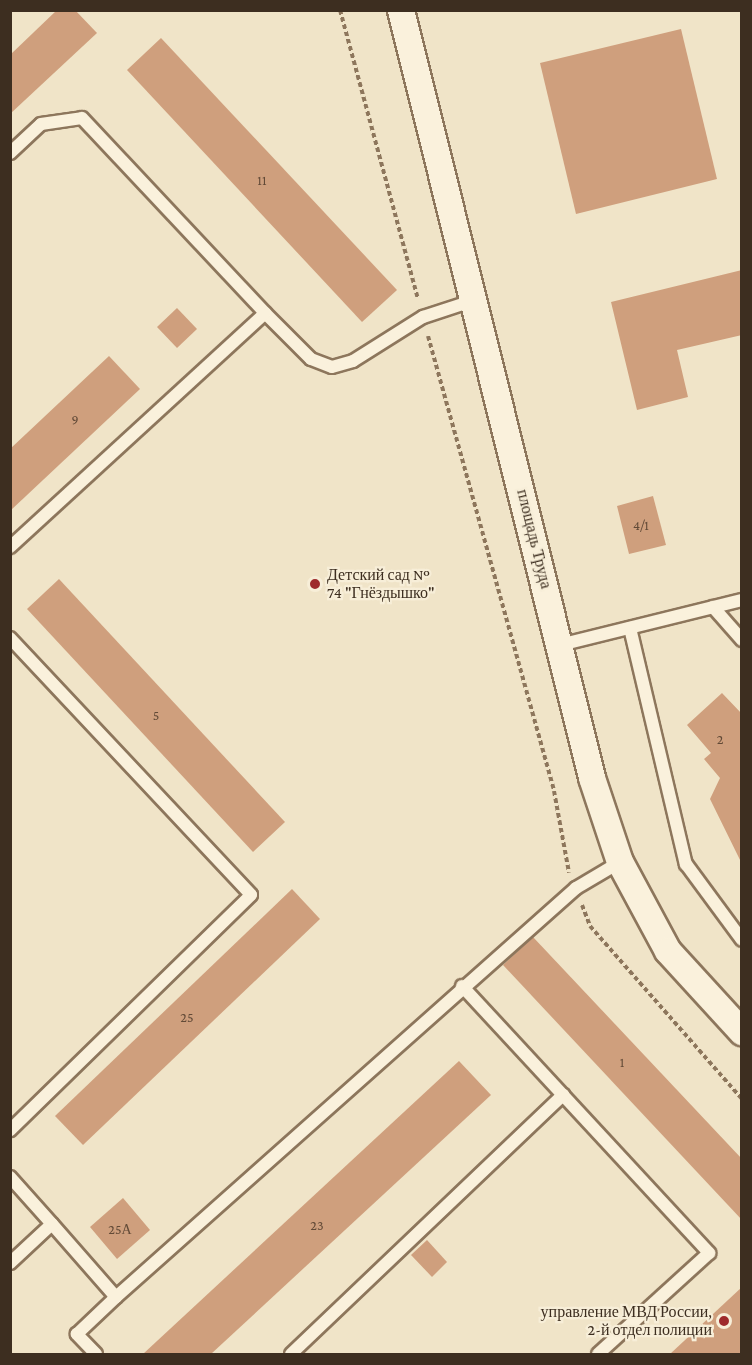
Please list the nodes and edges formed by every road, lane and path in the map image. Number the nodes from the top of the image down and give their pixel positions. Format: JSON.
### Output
{"nodes":[{"id":1,"x":340,"y":10,"type":"edge"},
{"id":2,"x":401,"y":10,"type":"edge"},
{"id":3,"x":10,"y":153,"type":"edge"},
{"id":4,"x":476,"y":300,"type":"junction"},
{"id":5,"x":265,"y":313,"type":"junction"},
{"id":6,"x":423,"y":317,"type":"junction"},
{"id":7,"x":10,"y":547,"type":"edge"},
{"id":8,"x":741,"y":600,"type":"edge"},
{"id":9,"x":713,"y":607,"type":"junction"},
{"id":10,"x":630,"y":628,"type":"junction"},
{"id":11,"x":10,"y":638,"type":"edge"},
{"id":12,"x":741,"y":640,"type":"edge"},
{"id":13,"x":560,"y":645,"type":"junction"},
{"id":14,"x":620,"y":862,"type":"junction"},
{"id":15,"x":576,"y":888,"type":"junction"},
{"id":16,"x":741,"y":940,"type":"edge"},
{"id":17,"x":462,"y":986,"type":"junction"},
{"id":18,"x":741,"y":1032,"type":"edge"},
{"id":19,"x":563,"y":1095,"type":"junction"},
{"id":20,"x":741,"y":1099,"type":"edge"},
{"id":21,"x":10,"y":1130,"type":"edge"},
{"id":22,"x":10,"y":1177,"type":"edge"},
{"id":23,"x":52,"y":1224,"type":"junction"},
{"id":24,"x":10,"y":1263,"type":"edge"},
{"id":25,"x":116,"y":1297,"type":"junction"},
{"id":26,"x":96,"y":1354,"type":"edge"},
{"id":27,"x":291,"y":1354,"type":"edge"},
{"id":28,"x":598,"y":1354,"type":"edge"}],
"edges":[{"from":1,"to":6,"type":"path"},
{"from":2,"to":4,"type":"street","name":"площадь Труда"},
{"from":3,"to":5,"type":"lane"},
{"from":4,"to":6,"type":"lane"},
{"from":4,"to":13,"type":"street","name":"площадь Труда"},
{"from":5,"to":6,"type":"lane"},
{"from":5,"to":7,"type":"lane"},
{"from":6,"to":15,"type":"path"},
{"from":8,"to":9,"type":"lane"},
{"from":9,"to":10,"type":"lane"},
{"from":9,"to":12,"type":"lane"},
{"from":10,"to":13,"type":"lane"},
{"from":10,"to":16,"type":"lane"},
{"from":11,"to":21,"type":"lane"},
{"from":13,"to":14,"type":"street","name":"площадь Труда"},
{"from":14,"to":15,"type":"lane"},
{"from":14,"to":18,"type":"street","name":"площадь Труда"},
{"from":15,"to":17,"type":"lane"},
{"from":15,"to":20,"type":"path"},
{"from":17,"to":19,"type":"lane"},
{"from":17,"to":25,"type":"lane"},
{"from":19,"to":27,"type":"lane"},
{"from":19,"to":28,"type":"lane"},
{"from":22,"to":23,"type":"lane"},
{"from":23,"to":24,"type":"lane"},
{"from":23,"to":25,"type":"lane"},
{"from":25,"to":26,"type":"lane"}]}
